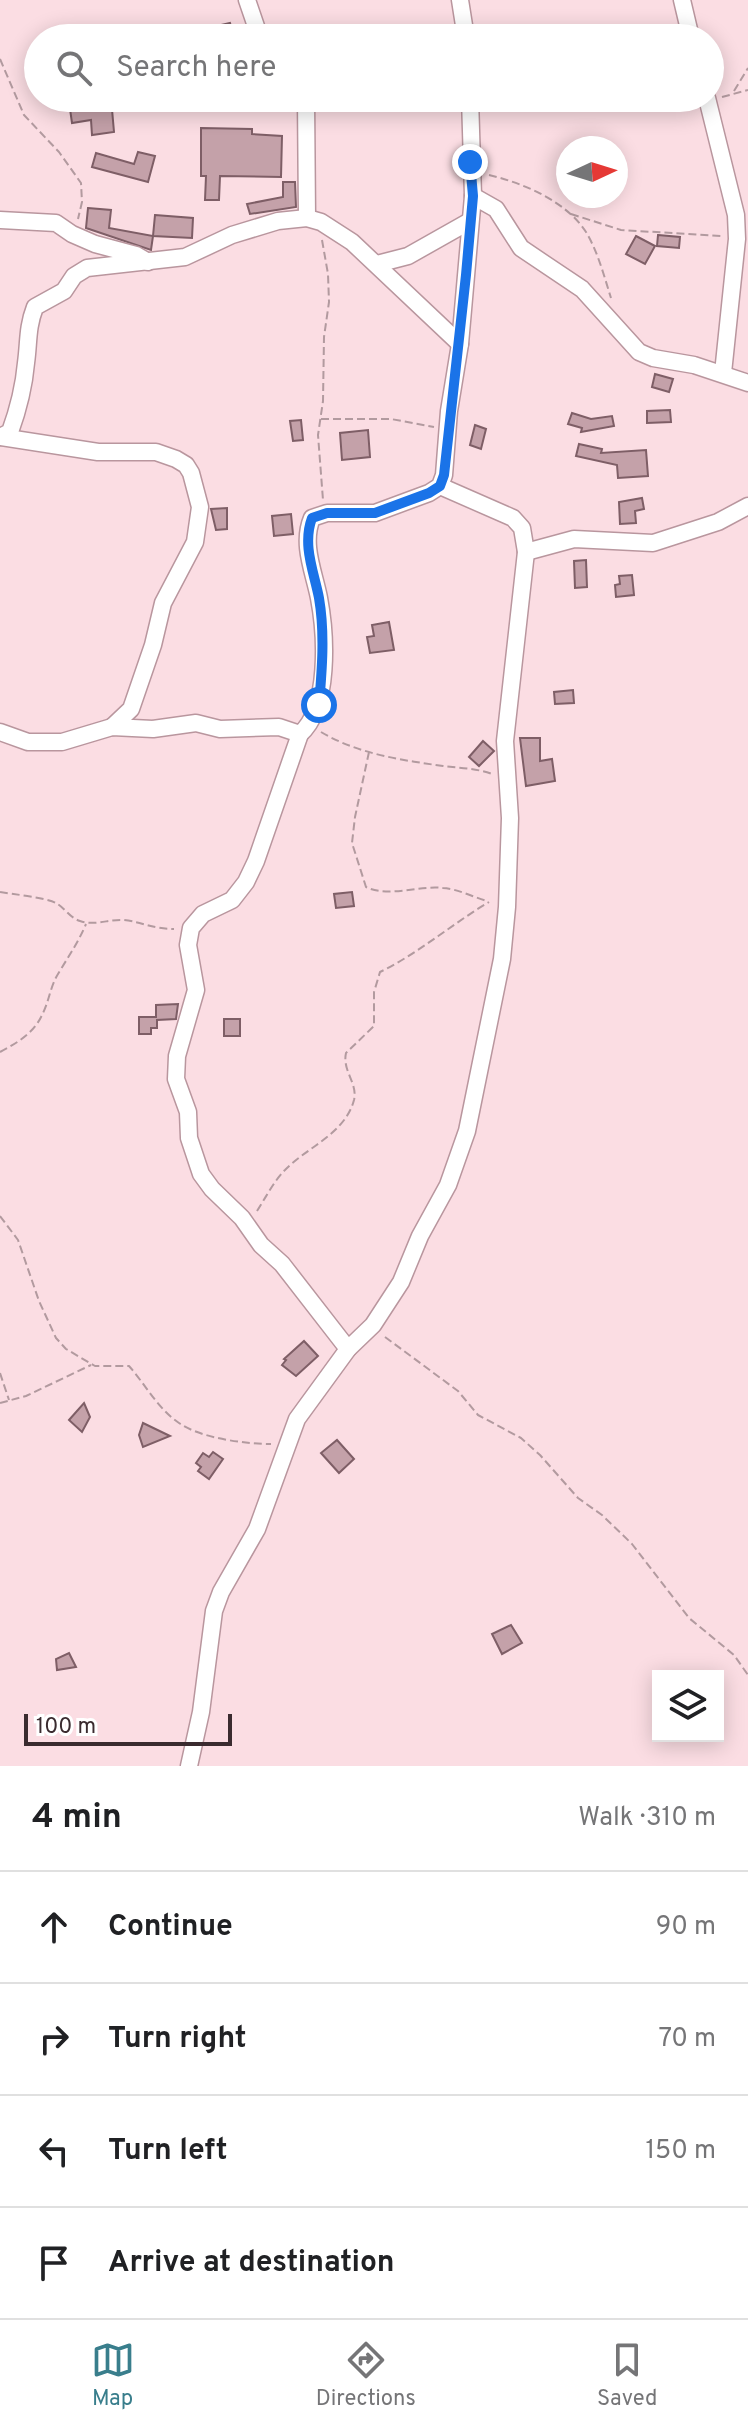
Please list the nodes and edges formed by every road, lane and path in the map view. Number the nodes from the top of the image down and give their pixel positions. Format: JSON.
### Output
{"nodes":[{"id":1,"x":247,"y":0,"type":"edge"},
{"id":2,"x":460,"y":0,"type":"edge"},
{"id":3,"x":682,"y":0,"type":"edge"},
{"id":4,"x":255,"y":24,"type":"edge"},
{"id":5,"x":464,"y":24,"type":"edge"},
{"id":6,"x":688,"y":24,"type":"edge"},
{"id":7,"x":0,"y":59,"type":"edge"},
{"id":8,"x":748,"y":68,"type":"edge"},
{"id":9,"x":748,"y":90,"type":"edge"},
{"id":10,"x":733,"y":92,"type":"junction"},
{"id":11,"x":724,"y":95,"type":"edge"},
{"id":12,"x":307,"y":112,"type":"edge"},
{"id":13,"x":470,"y":112,"type":"edge"},
{"id":14,"x":711,"y":112,"type":"edge"},
{"id":15,"x":471,"y":171,"type":"junction"},
{"id":16,"x":473,"y":196,"type":"junction"},
{"id":17,"x":567,"y":212,"type":"junction"},
{"id":18,"x":312,"y":219,"type":"junction"},
{"id":19,"x":0,"y":220,"type":"edge"},
{"id":20,"x":470,"y":221,"type":"junction"},
{"id":21,"x":72,"y":234,"type":"junction"},
{"id":22,"x":737,"y":239,"type":"junction"},
{"id":23,"x":148,"y":262,"type":"junction"},
{"id":24,"x":377,"y":264,"type":"junction"},
{"id":25,"x":612,"y":304,"type":"dead end"},
{"id":26,"x":460,"y":344,"type":"junction"},
{"id":27,"x":723,"y":373,"type":"junction"},
{"id":28,"x":748,"y":383,"type":"edge"},
{"id":29,"x":320,"y":419,"type":"junction"},
{"id":30,"x":447,"y":430,"type":"junction"},
{"id":31,"x":0,"y":437,"type":"edge"},
{"id":32,"x":440,"y":486,"type":"junction"},
{"id":33,"x":748,"y":506,"type":"edge"},
{"id":34,"x":324,"y":513,"type":"junction"},
{"id":35,"x":526,"y":552,"type":"junction"},
{"id":36,"x":112,"y":727,"type":"junction"},
{"id":37,"x":305,"y":730,"type":"junction"},
{"id":38,"x":0,"y":732,"type":"edge"},
{"id":39,"x":369,"y":752,"type":"junction"},
{"id":40,"x":508,"y":781,"type":"junction"},
{"id":41,"x":0,"y":892,"type":"edge"},
{"id":42,"x":489,"y":902,"type":"junction"},
{"id":43,"x":507,"y":907,"type":"junction"},
{"id":44,"x":87,"y":923,"type":"junction"},
{"id":45,"x":191,"y":928,"type":"junction"},
{"id":46,"x":0,"y":1052,"type":"edge"},
{"id":47,"x":0,"y":1216,"type":"edge"},
{"id":48,"x":247,"y":1225,"type":"junction"},
{"id":49,"x":373,"y":1325,"type":"junction"},
{"id":50,"x":348,"y":1349,"type":"junction"},
{"id":51,"x":92,"y":1364,"type":"junction"},
{"id":52,"x":0,"y":1373,"type":"edge"},
{"id":53,"x":9,"y":1401,"type":"junction"},
{"id":54,"x":0,"y":1403,"type":"edge"},
{"id":55,"x":288,"y":1444,"type":"junction"},
{"id":56,"x":748,"y":1675,"type":"edge"},
{"id":57,"x":189,"y":1766,"type":"edge"}],
"edges":[{"from":1,"to":4,"type":"street"},
{"from":2,"to":5,"type":"street"},
{"from":3,"to":6,"type":"street"},
{"from":7,"to":21,"type":"path"},
{"from":8,"to":10,"type":"path"},
{"from":9,"to":10,"type":"path"},
{"from":10,"to":11,"type":"path"},
{"from":12,"to":18,"type":"street"},
{"from":13,"to":15,"type":"street"},
{"from":14,"to":22,"type":"street"},
{"from":15,"to":16,"type":"street"},
{"from":15,"to":17,"type":"path"},
{"from":16,"to":20,"type":"street"},
{"from":16,"to":27,"type":"street"},
{"from":17,"to":22,"type":"path"},
{"from":17,"to":25,"type":"path"},
{"from":18,"to":23,"type":"street"},
{"from":18,"to":24,"type":"street"},
{"from":18,"to":29,"type":"path"},
{"from":19,"to":21,"type":"street"},
{"from":20,"to":24,"type":"street"},
{"from":20,"to":26,"type":"street"},
{"from":21,"to":23,"type":"street"},
{"from":22,"to":27,"type":"street"},
{"from":23,"to":31,"type":"street"},
{"from":24,"to":26,"type":"street"},
{"from":26,"to":30,"type":"street"},
{"from":27,"to":28,"type":"street"},
{"from":29,"to":30,"type":"path"},
{"from":29,"to":34,"type":"path"},
{"from":30,"to":32,"type":"street"},
{"from":31,"to":36,"type":"street"},
{"from":32,"to":34,"type":"street"},
{"from":32,"to":35,"type":"street"},
{"from":33,"to":35,"type":"street"},
{"from":34,"to":37,"type":"street"},
{"from":35,"to":40,"type":"street"},
{"from":36,"to":37,"type":"street"},
{"from":36,"to":38,"type":"street"},
{"from":37,"to":39,"type":"path"},
{"from":37,"to":45,"type":"street"},
{"from":39,"to":40,"type":"path"},
{"from":39,"to":42,"type":"path"},
{"from":40,"to":43,"type":"street"},
{"from":41,"to":44,"type":"path"},
{"from":42,"to":43,"type":"path"},
{"from":42,"to":48,"type":"path"},
{"from":43,"to":49,"type":"street"},
{"from":44,"to":45,"type":"path"},
{"from":44,"to":46,"type":"path"},
{"from":45,"to":48,"type":"street"},
{"from":47,"to":51,"type":"path"},
{"from":48,"to":50,"type":"street"},
{"from":49,"to":50,"type":"street"},
{"from":49,"to":56,"type":"path"},
{"from":50,"to":55,"type":"street"},
{"from":51,"to":53,"type":"path"},
{"from":51,"to":55,"type":"path"},
{"from":52,"to":53,"type":"path"},
{"from":53,"to":54,"type":"path"},
{"from":55,"to":57,"type":"street"}]}
